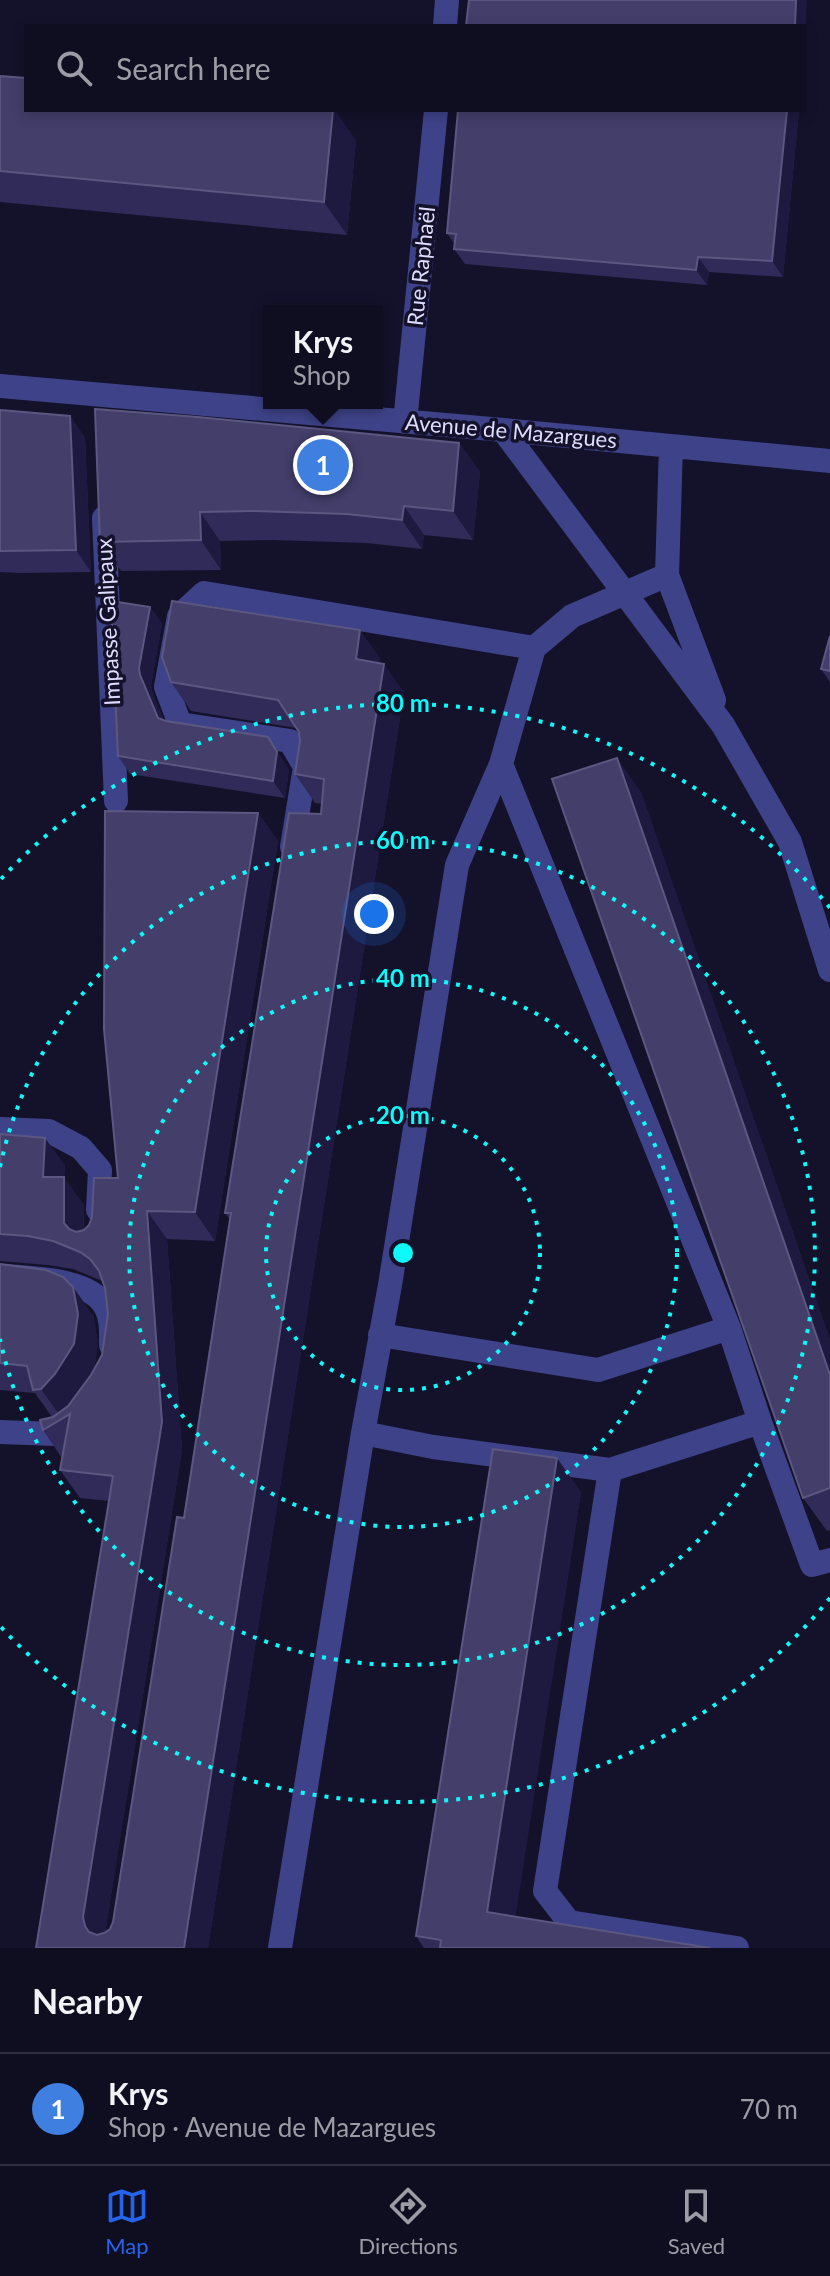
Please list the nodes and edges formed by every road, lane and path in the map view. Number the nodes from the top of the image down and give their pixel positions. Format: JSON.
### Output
{"nodes":[{"id":1,"x":447,"y":0,"type":"edge"},
{"id":2,"x":445,"y":24,"type":"edge"},
{"id":3,"x":436,"y":112,"type":"edge"},
{"id":4,"x":0,"y":386,"type":"edge"},
{"id":5,"x":405,"y":422,"type":"junction"},
{"id":6,"x":503,"y":430,"type":"junction"},
{"id":7,"x":671,"y":446,"type":"junction"},
{"id":8,"x":830,"y":461,"type":"edge"},
{"id":9,"x":103,"y":489,"type":"edge"},
{"id":10,"x":667,"y":575,"type":"junction"},
{"id":11,"x":625,"y":594,"type":"junction"},
{"id":12,"x":534,"y":648,"type":"junction"},
{"id":13,"x":723,"y":725,"type":"junction"},
{"id":14,"x":501,"y":764,"type":"junction"},
{"id":15,"x":116,"y":801,"type":"dead end"},
{"id":16,"x":287,"y":877,"type":"edge"},
{"id":17,"x":830,"y":970,"type":"edge"},
{"id":18,"x":0,"y":1129,"type":"edge"},
{"id":19,"x":97,"y":1230,"type":"edge"},
{"id":20,"x":0,"y":1276,"type":"edge"},
{"id":21,"x":729,"y":1328,"type":"junction"},
{"id":22,"x":380,"y":1335,"type":"junction"},
{"id":23,"x":109,"y":1366,"type":"edge"},
{"id":24,"x":92,"y":1403,"type":"edge"},
{"id":25,"x":760,"y":1422,"type":"junction"},
{"id":26,"x":0,"y":1432,"type":"edge"},
{"id":27,"x":363,"y":1433,"type":"junction"},
{"id":28,"x":610,"y":1470,"type":"junction"},
{"id":29,"x":830,"y":1560,"type":"edge"},
{"id":30,"x":280,"y":1948,"type":"edge"},
{"id":31,"x":737,"y":1948,"type":"edge"}],
"edges":[{"from":1,"to":2,"type":"street"},
{"from":3,"to":5,"type":"street","name":"Rue Raphaël"},
{"from":4,"to":5,"type":"street","name":"Avenue de Mazargues"},
{"from":5,"to":6,"type":"street","name":"Avenue de Mazargues"},
{"from":6,"to":7,"type":"street","name":"Avenue de Mazargues"},
{"from":6,"to":11,"type":"street"},
{"from":7,"to":8,"type":"street","name":"Avenue de Mazargues"},
{"from":7,"to":10,"type":"street"},
{"from":9,"to":15,"type":"street","name":"Impasse Galipaux"},
{"from":10,"to":11,"type":"street"},
{"from":10,"to":13,"type":"street"},
{"from":11,"to":12,"type":"street"},
{"from":11,"to":13,"type":"street"},
{"from":12,"to":14,"type":"street"},
{"from":12,"to":16,"type":"street"},
{"from":13,"to":17,"type":"street"},
{"from":14,"to":21,"type":"street"},
{"from":14,"to":22,"type":"street"},
{"from":18,"to":19,"type":"street"},
{"from":20,"to":23,"type":"street"},
{"from":21,"to":22,"type":"street"},
{"from":21,"to":25,"type":"street"},
{"from":22,"to":27,"type":"street"},
{"from":24,"to":26,"type":"street"},
{"from":25,"to":28,"type":"street"},
{"from":25,"to":29,"type":"street"},
{"from":27,"to":28,"type":"street"},
{"from":27,"to":30,"type":"street"},
{"from":28,"to":31,"type":"street"}]}
